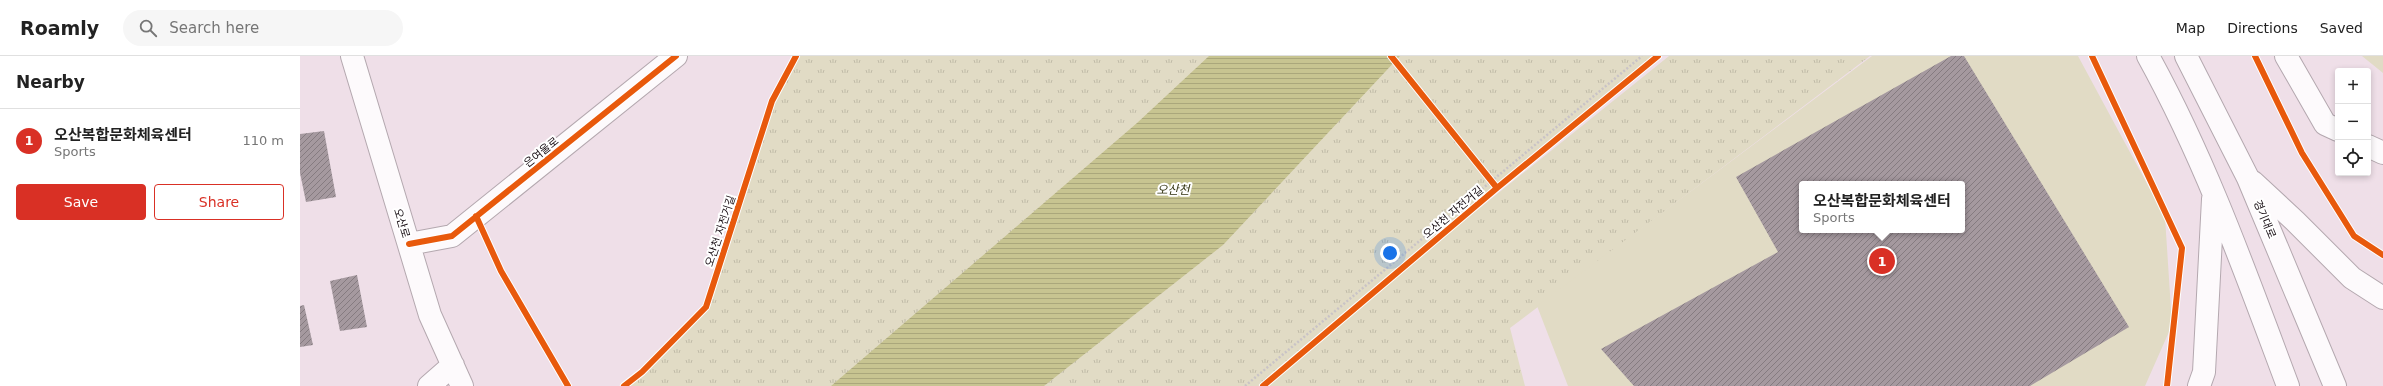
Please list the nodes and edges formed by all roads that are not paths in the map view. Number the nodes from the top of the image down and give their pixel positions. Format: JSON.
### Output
{"nodes":[{"id":1,"x":352,"y":56,"type":"edge"},
{"id":2,"x":2148,"y":56,"type":"edge"},
{"id":3,"x":2186,"y":56,"type":"edge"},
{"id":4,"x":2286,"y":56,"type":"edge"},
{"id":5,"x":668,"y":59,"type":"edge"},
{"id":6,"x":2335,"y":129,"type":"edge"},
{"id":7,"x":2371,"y":147,"type":"edge"},
{"id":8,"x":2383,"y":153,"type":"edge"},
{"id":9,"x":2248,"y":178,"type":"junction"},
{"id":10,"x":2214,"y":190,"type":"junction"},
{"id":11,"x":409,"y":244,"type":"junction"},
{"id":12,"x":2383,"y":298,"type":"edge"},
{"id":13,"x":453,"y":365,"type":"junction"},
{"id":14,"x":429,"y":386,"type":"edge"},
{"id":15,"x":462,"y":386,"type":"edge"},
{"id":16,"x":2199,"y":386,"type":"edge"},
{"id":17,"x":2288,"y":386,"type":"edge"},
{"id":18,"x":2335,"y":386,"type":"edge"}],
"edges":[{"from":1,"to":11,"type":"main road","name":"오산로"},
{"from":2,"to":10,"type":"main road"},
{"from":3,"to":9,"type":"main road","name":"경기대로"},
{"from":4,"to":6,"type":"main road"},
{"from":5,"to":11,"type":"main road","name":"은여울로"},
{"from":7,"to":8,"type":"main road"},
{"from":9,"to":12,"type":"main road"},
{"from":9,"to":18,"type":"main road","name":"경기대로"},
{"from":10,"to":16,"type":"main road"},
{"from":10,"to":17,"type":"main road"},
{"from":11,"to":13,"type":"main road","name":"오산로"},
{"from":13,"to":14,"type":"main road"},
{"from":13,"to":15,"type":"main road","name":"오산로"}]}
